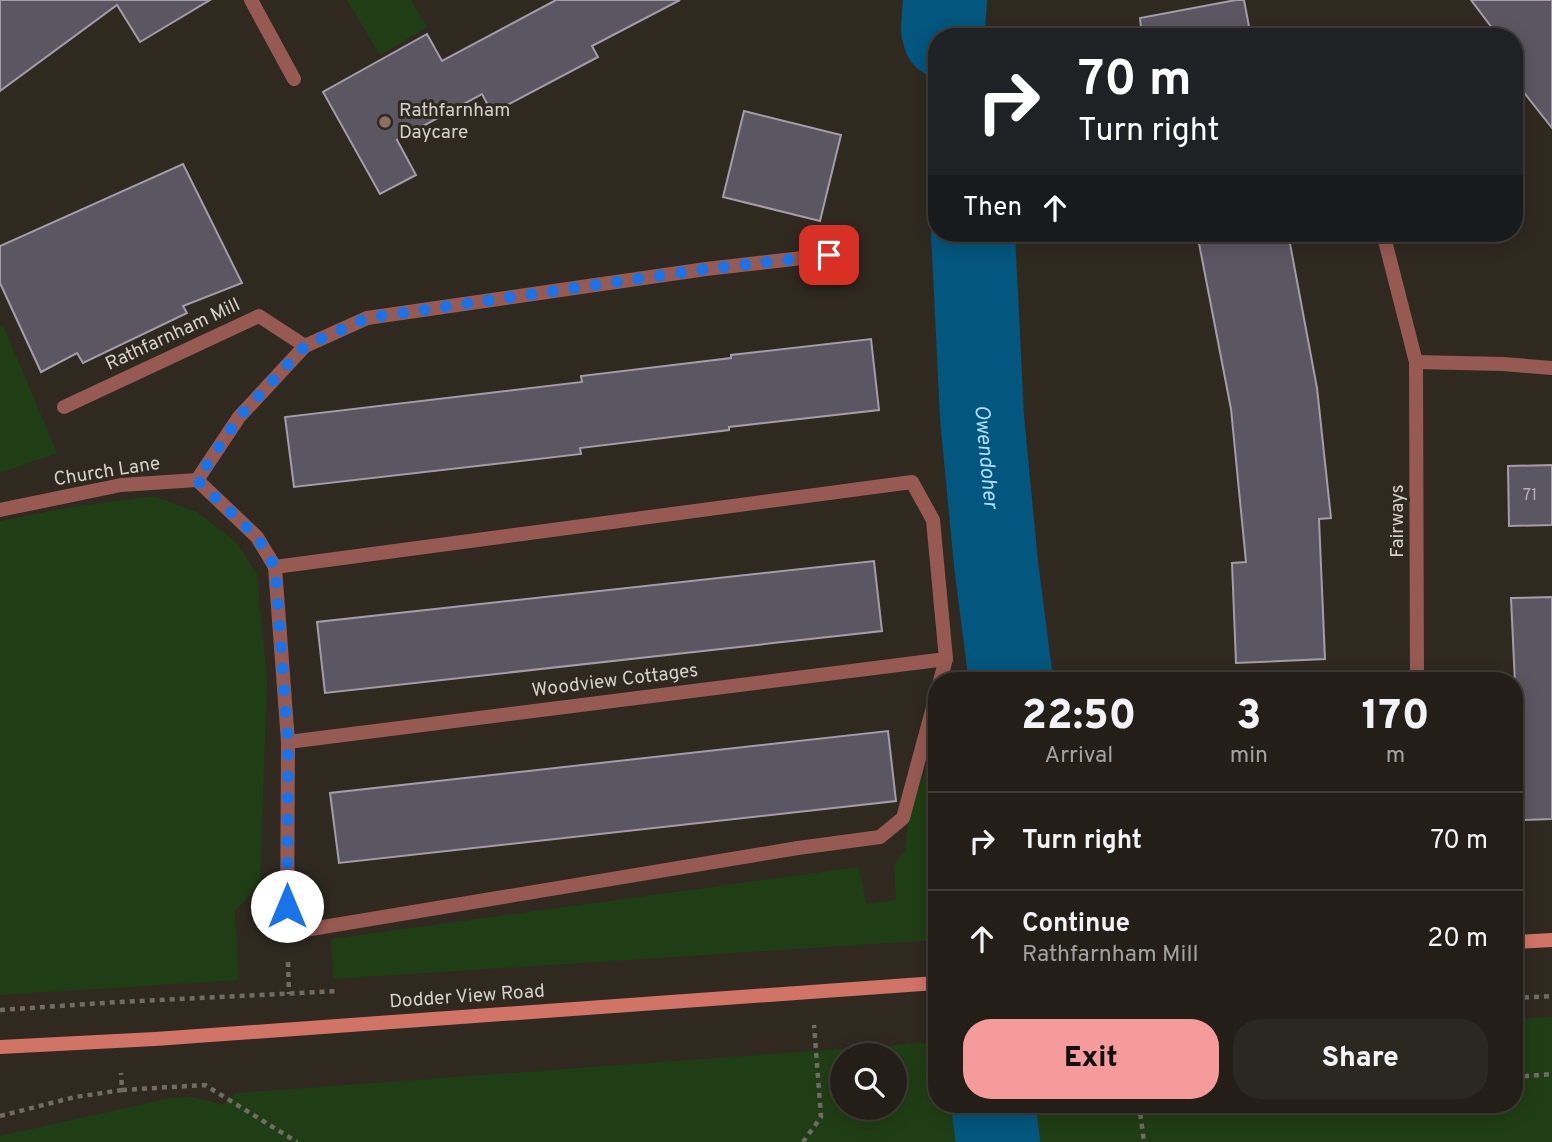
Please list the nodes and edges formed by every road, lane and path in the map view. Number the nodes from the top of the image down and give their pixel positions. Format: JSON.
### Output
{"nodes":[{"id":1,"x":251,"y":0,"type":"edge"},
{"id":2,"x":294,"y":79,"type":"dead end"},
{"id":3,"x":1385,"y":242,"type":"edge"},
{"id":4,"x":829,"y":255,"type":"dead end"},
{"id":5,"x":305,"y":346,"type":"junction"},
{"id":6,"x":1416,"y":362,"type":"junction"},
{"id":7,"x":1552,"y":368,"type":"edge"},
{"id":8,"x":64,"y":407,"type":"dead end"},
{"id":9,"x":197,"y":480,"type":"junction"},
{"id":10,"x":0,"y":510,"type":"edge"},
{"id":11,"x":275,"y":567,"type":"junction"},
{"id":12,"x":946,"y":659,"type":"junction"},
{"id":13,"x":942,"y":672,"type":"edge"},
{"id":14,"x":1417,"y":672,"type":"edge"},
{"id":15,"x":928,"y":726,"type":"edge"},
{"id":16,"x":288,"y":742,"type":"junction"},
{"id":17,"x":1552,"y":940,"type":"edge"},
{"id":18,"x":1523,"y":942,"type":"edge"},
{"id":19,"x":928,"y":985,"type":"edge"},
{"id":20,"x":1552,"y":996,"type":"edge"},
{"id":21,"x":1523,"y":998,"type":"edge"},
{"id":22,"x":814,"y":1025,"type":"dead end"},
{"id":23,"x":0,"y":1047,"type":"edge"},
{"id":24,"x":1552,"y":1074,"type":"edge"},
{"id":25,"x":1523,"y":1076,"type":"edge"},
{"id":26,"x":122,"y":1079,"type":"dead end"},
{"id":27,"x":122,"y":1090,"type":"junction"},
{"id":28,"x":1140,"y":1113,"type":"edge"},
{"id":29,"x":0,"y":1116,"type":"edge"},
{"id":30,"x":297,"y":1142,"type":"edge"},
{"id":31,"x":803,"y":1142,"type":"edge"},
{"id":32,"x":1144,"y":1142,"type":"edge"}],
"edges":[{"from":1,"to":2,"type":"street"},
{"from":3,"to":6,"type":"street","name":"Fairways"},
{"from":4,"to":5,"type":"street"},
{"from":5,"to":8,"type":"street","name":"Rathfarnham Mill"},
{"from":5,"to":9,"type":"street"},
{"from":6,"to":7,"type":"street"},
{"from":6,"to":14,"type":"street","name":"Fairways"},
{"from":9,"to":10,"type":"street","name":"Church Lane"},
{"from":9,"to":11,"type":"street"},
{"from":11,"to":12,"type":"street"},
{"from":11,"to":16,"type":"street"},
{"from":12,"to":13,"type":"street"},
{"from":12,"to":16,"type":"street","name":"Woodview Cottages"},
{"from":15,"to":16,"type":"street"},
{"from":17,"to":18,"type":"main road"},
{"from":19,"to":23,"type":"main road","name":"Dodder View Road"},
{"from":20,"to":21,"type":"path"},
{"from":22,"to":31,"type":"path"},
{"from":24,"to":25,"type":"path"},
{"from":26,"to":27,"type":"path"},
{"from":27,"to":29,"type":"path"},
{"from":27,"to":30,"type":"path"},
{"from":28,"to":32,"type":"path"}]}
